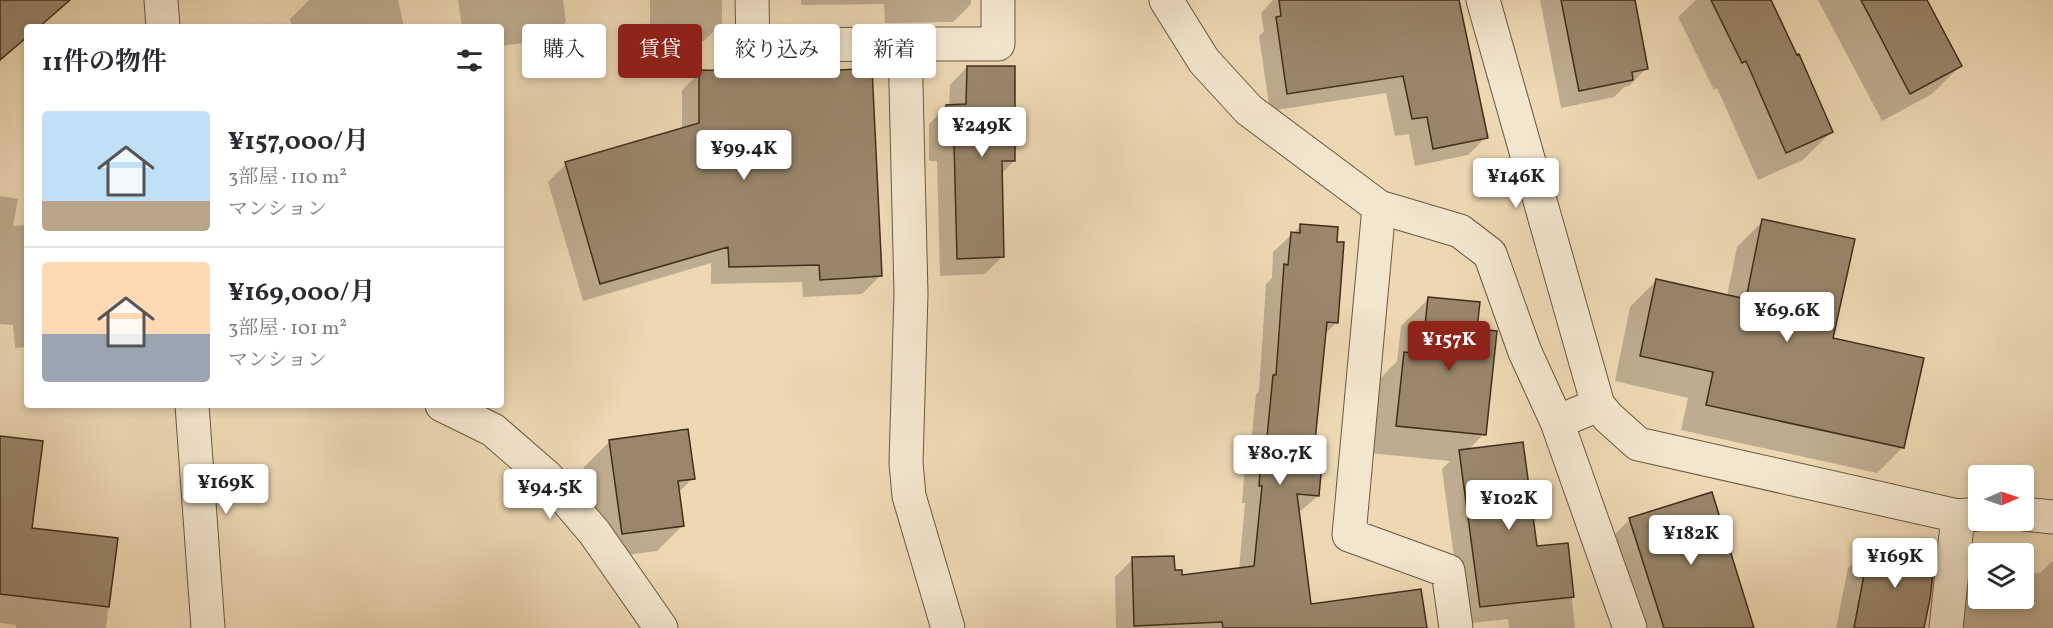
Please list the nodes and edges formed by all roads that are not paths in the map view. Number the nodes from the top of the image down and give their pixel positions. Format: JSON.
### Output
{"nodes":[{"id":1,"x":161,"y":0,"type":"edge"},
{"id":2,"x":752,"y":0,"type":"edge"},
{"id":3,"x":998,"y":0,"type":"edge"},
{"id":4,"x":1166,"y":0,"type":"edge"},
{"id":5,"x":1483,"y":0,"type":"edge"},
{"id":6,"x":163,"y":24,"type":"edge"},
{"id":7,"x":852,"y":44,"type":"edge"},
{"id":8,"x":936,"y":44,"type":"edge"},
{"id":9,"x":906,"y":78,"type":"edge"},
{"id":10,"x":1379,"y":207,"type":"junction"},
{"id":11,"x":1598,"y":405,"type":"junction"},
{"id":12,"x":192,"y":408,"type":"edge"},
{"id":13,"x":448,"y":408,"type":"edge"},
{"id":14,"x":1557,"y":422,"type":"junction"},
{"id":15,"x":1968,"y":515,"type":"edge"},
{"id":16,"x":2034,"y":515,"type":"edge"},
{"id":17,"x":2053,"y":517,"type":"edge"},
{"id":18,"x":208,"y":628,"type":"edge"},
{"id":19,"x":661,"y":628,"type":"edge"},
{"id":20,"x":948,"y":628,"type":"edge"},
{"id":21,"x":1456,"y":628,"type":"edge"},
{"id":22,"x":1630,"y":628,"type":"edge"},
{"id":23,"x":1946,"y":628,"type":"edge"}],
"edges":[{"from":1,"to":6,"type":"street"},
{"from":2,"to":7,"type":"street"},
{"from":3,"to":8,"type":"street"},
{"from":4,"to":10,"type":"street"},
{"from":5,"to":11,"type":"street"},
{"from":9,"to":20,"type":"street"},
{"from":10,"to":14,"type":"street"},
{"from":10,"to":21,"type":"street"},
{"from":11,"to":14,"type":"street"},
{"from":11,"to":15,"type":"street"},
{"from":12,"to":18,"type":"street"},
{"from":13,"to":19,"type":"street"},
{"from":14,"to":22,"type":"street"},
{"from":15,"to":23,"type":"street"},
{"from":16,"to":17,"type":"street"}]}
